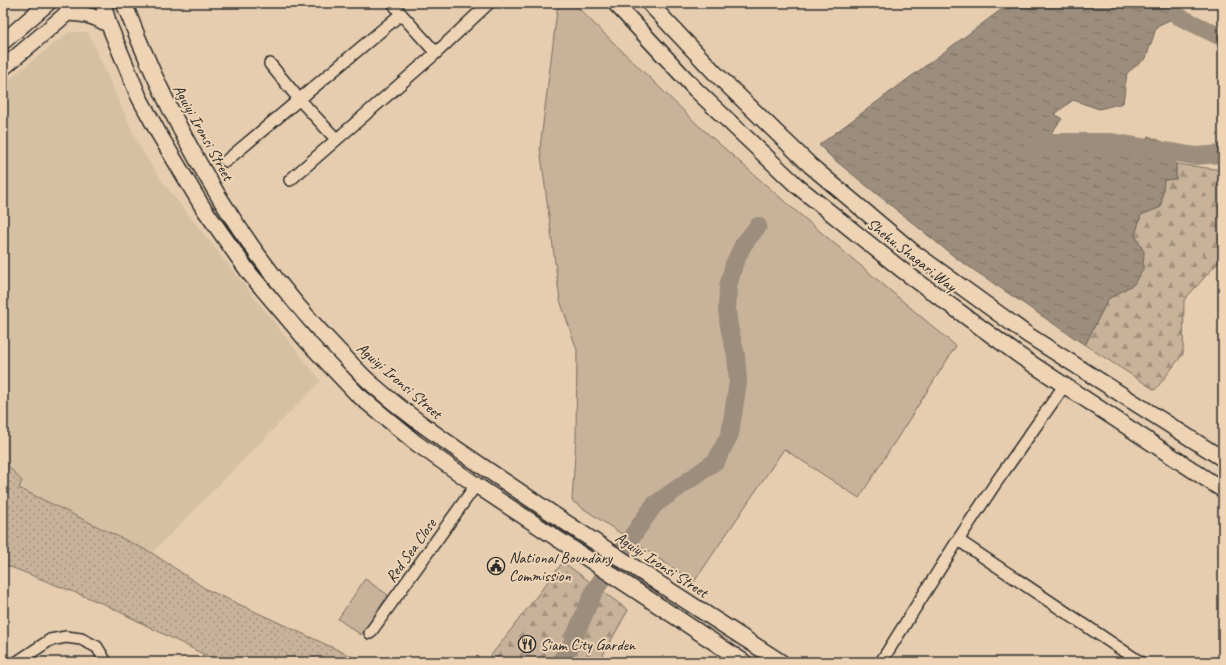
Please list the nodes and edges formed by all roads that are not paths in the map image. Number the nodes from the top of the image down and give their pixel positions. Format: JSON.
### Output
{"nodes":[{"id":1,"x":48,"y":3,"type":"edge"},
{"id":2,"x":103,"y":3,"type":"edge"},
{"id":3,"x":394,"y":3,"type":"edge"},
{"id":4,"x":489,"y":3,"type":"edge"},
{"id":5,"x":615,"y":3,"type":"edge"},
{"id":6,"x":649,"y":3,"type":"edge"},
{"id":7,"x":73,"y":8,"type":"edge"},
{"id":8,"x":127,"y":8,"type":"edge"},
{"id":9,"x":401,"y":14,"type":"junction"},
{"id":10,"x":109,"y":25,"type":"junction"},
{"id":11,"x":3,"y":42,"type":"edge"},
{"id":12,"x":436,"y":53,"type":"junction"},
{"id":13,"x":270,"y":64,"type":"dead end"},
{"id":14,"x":3,"y":68,"type":"edge"},
{"id":15,"x":299,"y":99,"type":"junction"},
{"id":16,"x":336,"y":139,"type":"junction"},
{"id":17,"x":226,"y":161,"type":"dead end"},
{"id":18,"x":290,"y":180,"type":"dead end"},
{"id":19,"x":1064,"y":386,"type":"junction"},
{"id":20,"x":1223,"y":459,"type":"edge"},
{"id":21,"x":476,"y":486,"type":"junction"},
{"id":22,"x":1223,"y":490,"type":"edge"},
{"id":23,"x":958,"y":540,"type":"junction"},
{"id":24,"x":370,"y":633,"type":"dead end"},
{"id":25,"x":17,"y":662,"type":"edge"},
{"id":26,"x":106,"y":662,"type":"edge"},
{"id":27,"x":744,"y":662,"type":"edge"},
{"id":28,"x":781,"y":662,"type":"edge"},
{"id":29,"x":881,"y":662,"type":"edge"},
{"id":30,"x":1140,"y":662,"type":"edge"}],
"edges":[{"from":1,"to":11,"type":"main road"},
{"from":2,"to":10,"type":"main road"},
{"from":3,"to":9,"type":"street"},
{"from":4,"to":12,"type":"street"},
{"from":5,"to":19,"type":"main road","name":"Shehu Shagari Way"},
{"from":6,"to":20,"type":"main road","name":"Shehu Shagari Way"},
{"from":7,"to":10,"type":"main road"},
{"from":7,"to":14,"type":"main road"},
{"from":8,"to":28,"type":"main road","name":"Aguiyi Ironsi Street"},
{"from":9,"to":12,"type":"street"},
{"from":9,"to":15,"type":"street"},
{"from":10,"to":21,"type":"main road"},
{"from":12,"to":16,"type":"street"},
{"from":13,"to":15,"type":"street"},
{"from":15,"to":16,"type":"street"},
{"from":15,"to":17,"type":"street"},
{"from":16,"to":18,"type":"street"},
{"from":19,"to":22,"type":"main road","name":"Shehu Shagari Way"},
{"from":19,"to":23,"type":"street"},
{"from":21,"to":24,"type":"street","name":"Red Sea Close"},
{"from":21,"to":27,"type":"main road"},
{"from":23,"to":29,"type":"street"},
{"from":23,"to":30,"type":"street"},
{"from":25,"to":26,"type":"street"}]}
